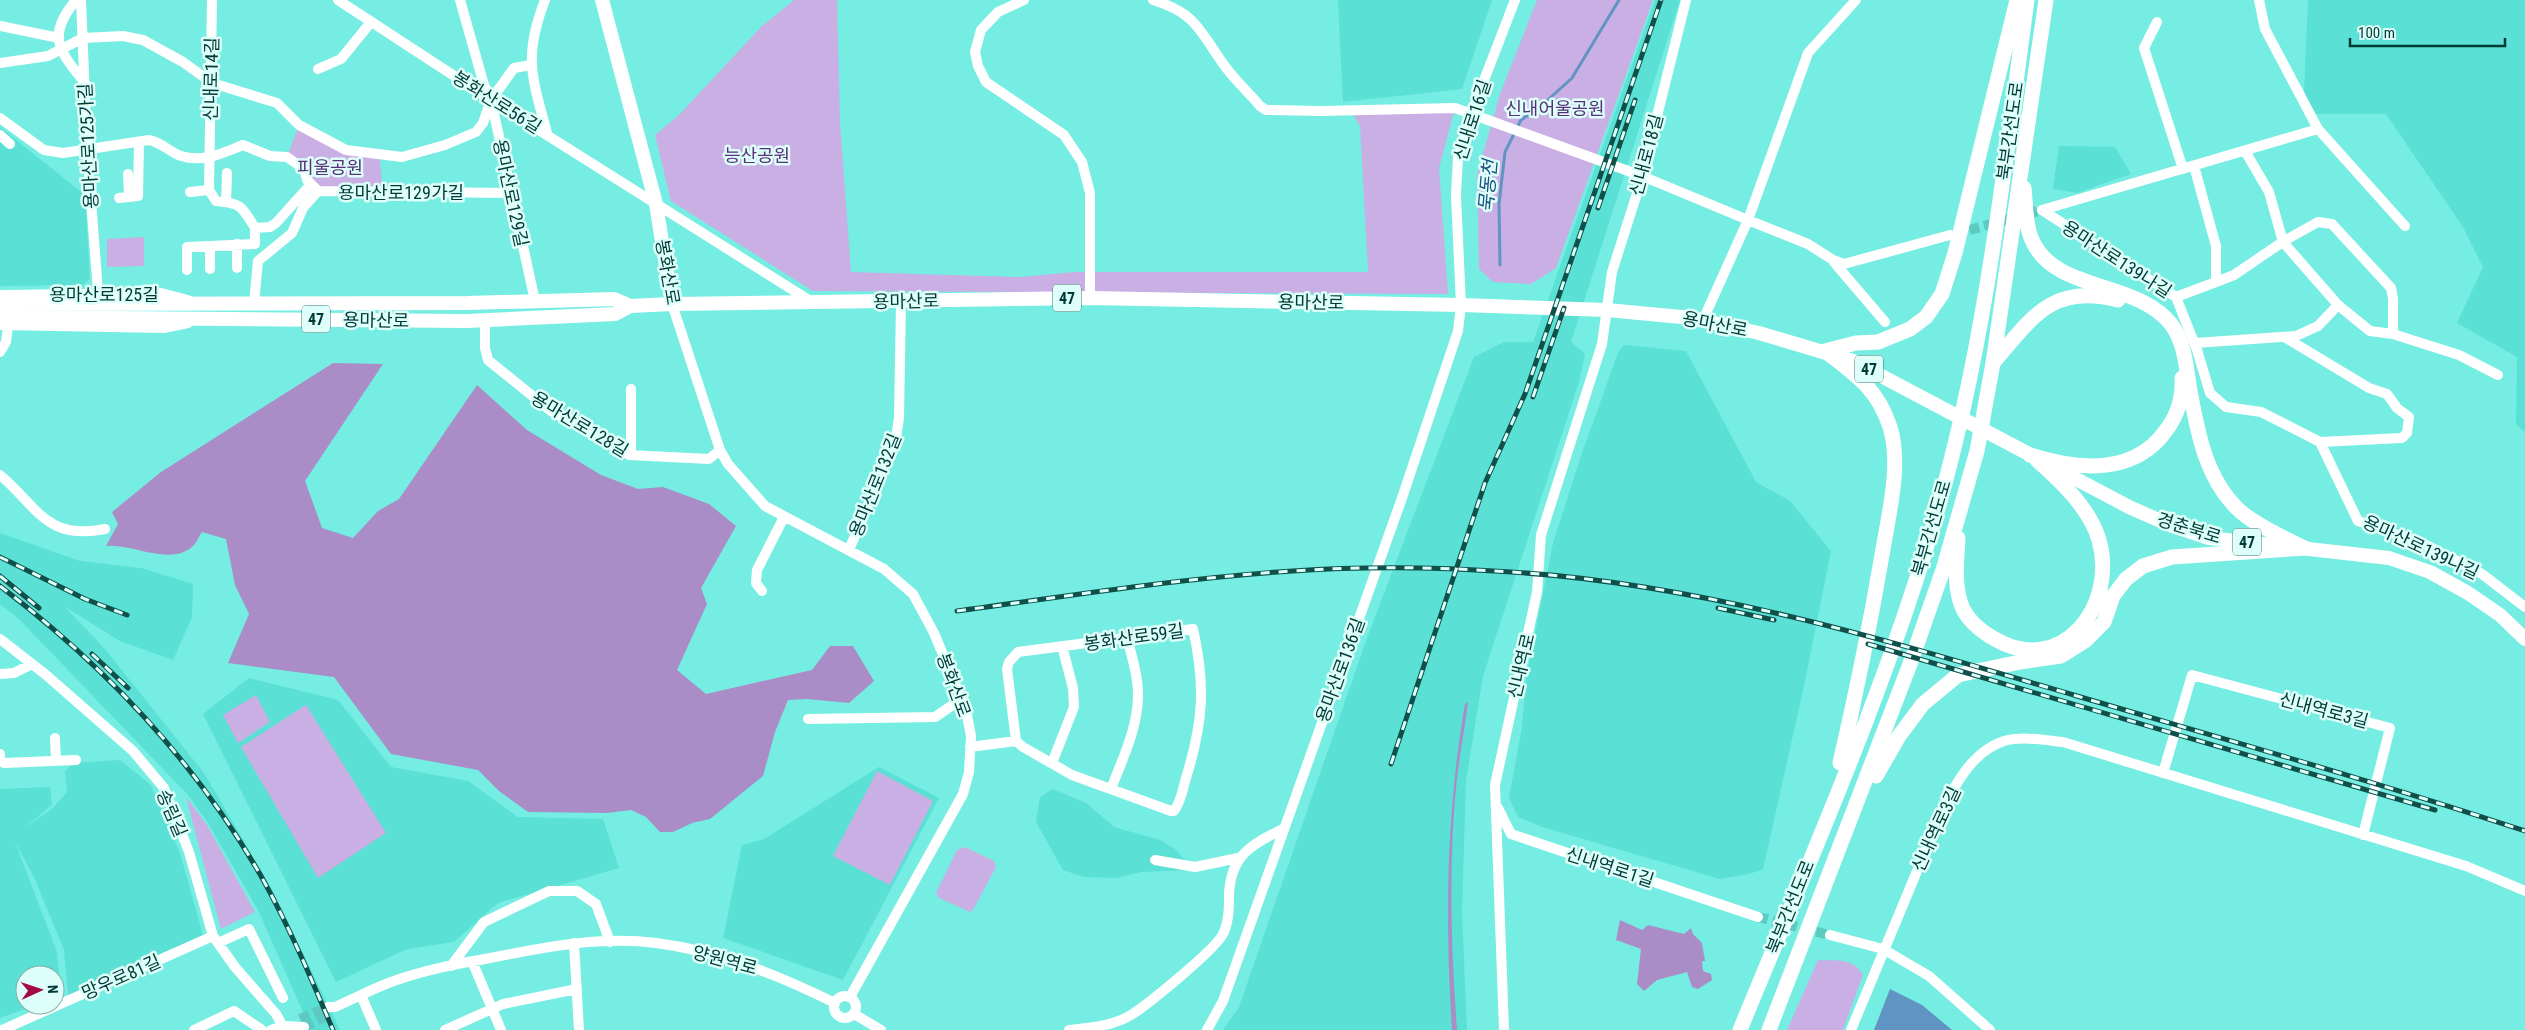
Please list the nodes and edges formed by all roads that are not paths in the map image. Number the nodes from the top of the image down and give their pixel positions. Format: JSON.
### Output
{"nodes":[{"id":1,"x":76,"y":0,"type":"edge"},
{"id":2,"x":81,"y":0,"type":"edge"},
{"id":3,"x":212,"y":0,"type":"edge"},
{"id":4,"x":338,"y":0,"type":"edge"},
{"id":5,"x":460,"y":0,"type":"edge"},
{"id":6,"x":545,"y":0,"type":"edge"},
{"id":7,"x":602,"y":0,"type":"edge"},
{"id":8,"x":1024,"y":0,"type":"edge"},
{"id":9,"x":1153,"y":0,"type":"edge"},
{"id":10,"x":1514,"y":0,"type":"edge"},
{"id":11,"x":1686,"y":0,"type":"edge"},
{"id":12,"x":1856,"y":0,"type":"edge"},
{"id":13,"x":2017,"y":0,"type":"edge"},
{"id":14,"x":2027,"y":0,"type":"edge"},
{"id":15,"x":2046,"y":0,"type":"edge"},
{"id":16,"x":2259,"y":0,"type":"edge"},
{"id":17,"x":371,"y":22,"type":"junction"},
{"id":18,"x":2157,"y":22,"type":"dead end"},
{"id":19,"x":0,"y":26,"type":"edge"},
{"id":20,"x":59,"y":38,"type":"junction"},
{"id":21,"x":83,"y":38,"type":"junction"},
{"id":22,"x":61,"y":51,"type":"junction"},
{"id":23,"x":0,"y":63,"type":"edge"},
{"id":24,"x":531,"y":65,"type":"junction"},
{"id":25,"x":318,"y":69,"type":"dead end"},
{"id":26,"x":84,"y":82,"type":"junction"},
{"id":27,"x":212,"y":82,"type":"junction"},
{"id":28,"x":491,"y":100,"type":"junction"},
{"id":29,"x":1471,"y":114,"type":"junction"},
{"id":30,"x":0,"y":118,"type":"edge"},
{"id":31,"x":2318,"y":129,"type":"junction"},
{"id":32,"x":547,"y":133,"type":"junction"},
{"id":33,"x":0,"y":135,"type":"edge"},
{"id":34,"x":140,"y":142,"type":"junction"},
{"id":35,"x":10,"y":144,"type":"dead end"},
{"id":36,"x":87,"y":148,"type":"junction"},
{"id":37,"x":2246,"y":150,"type":"junction"},
{"id":38,"x":209,"y":159,"type":"junction"},
{"id":39,"x":2194,"y":166,"type":"junction"},
{"id":40,"x":2021,"y":168,"type":"junction"},
{"id":41,"x":2183,"y":169,"type":"junction"},
{"id":42,"x":227,"y":173,"type":"dead end"},
{"id":43,"x":128,"y":174,"type":"dead end"},
{"id":44,"x":1642,"y":176,"type":"junction"},
{"id":45,"x":315,"y":188,"type":"junction"},
{"id":46,"x":209,"y":190,"type":"junction"},
{"id":47,"x":190,"y":192,"type":"dead end"},
{"id":48,"x":511,"y":193,"type":"junction"},
{"id":49,"x":226,"y":202,"type":"junction"},
{"id":50,"x":656,"y":204,"type":"junction"},
{"id":51,"x":1748,"y":220,"type":"junction"},
{"id":52,"x":2405,"y":226,"type":"dead end"},
{"id":53,"x":255,"y":228,"type":"junction"},
{"id":54,"x":1950,"y":235,"type":"tunnel mouth"},
{"id":55,"x":2283,"y":242,"type":"junction"},
{"id":56,"x":237,"y":244,"type":"junction"},
{"id":57,"x":210,"y":246,"type":"junction"},
{"id":58,"x":1833,"y":260,"type":"junction"},
{"id":59,"x":237,"y":268,"type":"dead end"},
{"id":60,"x":210,"y":269,"type":"dead end"},
{"id":61,"x":187,"y":270,"type":"dead end"},
{"id":62,"x":2216,"y":282,"type":"junction"},
{"id":63,"x":98,"y":292,"type":"junction"},
{"id":64,"x":0,"y":295,"type":"edge"},
{"id":65,"x":2176,"y":297,"type":"junction"},
{"id":66,"x":1090,"y":298,"type":"junction"},
{"id":67,"x":535,"y":301,"type":"junction"},
{"id":68,"x":901,"y":301,"type":"junction"},
{"id":69,"x":812,"y":302,"type":"junction"},
{"id":70,"x":254,"y":303,"type":"junction"},
{"id":71,"x":0,"y":304,"type":"edge"},
{"id":72,"x":672,"y":304,"type":"junction"},
{"id":73,"x":1461,"y":305,"type":"junction"},
{"id":74,"x":2338,"y":305,"type":"junction"},
{"id":75,"x":630,"y":306,"type":"junction"},
{"id":76,"x":1606,"y":310,"type":"junction"},
{"id":77,"x":208,"y":311,"type":"junction"},
{"id":78,"x":485,"y":320,"type":"junction"},
{"id":79,"x":1702,"y":320,"type":"junction"},
{"id":80,"x":1885,"y":322,"type":"dead end"},
{"id":81,"x":3,"y":323,"type":"edge"},
{"id":82,"x":2393,"y":334,"type":"junction"},
{"id":83,"x":2286,"y":338,"type":"junction"},
{"id":84,"x":2195,"y":343,"type":"junction"},
{"id":85,"x":1825,"y":351,"type":"junction"},
{"id":86,"x":0,"y":352,"type":"edge"},
{"id":87,"x":1993,"y":364,"type":"junction"},
{"id":88,"x":2498,"y":375,"type":"dead end"},
{"id":89,"x":631,"y":389,"type":"dead end"},
{"id":90,"x":1971,"y":424,"type":"joint"},
{"id":91,"x":2320,"y":442,"type":"junction"},
{"id":92,"x":720,"y":450,"type":"junction"},
{"id":93,"x":2030,"y":454,"type":"junction"},
{"id":94,"x":631,"y":456,"type":"junction"},
{"id":95,"x":0,"y":475,"type":"edge"},
{"id":96,"x":1960,"y":510,"type":"junction"},
{"id":97,"x":784,"y":517,"type":"junction"},
{"id":98,"x":105,"y":529,"type":"dead end"},
{"id":99,"x":2305,"y":548,"type":"junction"},
{"id":100,"x":849,"y":550,"type":"junction"},
{"id":101,"x":762,"y":591,"type":"dead end"},
{"id":102,"x":2525,"y":607,"type":"edge"},
{"id":103,"x":1128,"y":638,"type":"junction"},
{"id":104,"x":0,"y":639,"type":"edge"},
{"id":105,"x":2525,"y":639,"type":"edge"},
{"id":106,"x":1062,"y":646,"type":"junction"},
{"id":107,"x":32,"y":664,"type":"junction"},
{"id":108,"x":0,"y":674,"type":"edge"},
{"id":109,"x":963,"y":698,"type":"junction"},
{"id":110,"x":808,"y":719,"type":"dead end"},
{"id":111,"x":55,"y":738,"type":"dead end"},
{"id":112,"x":1016,"y":741,"type":"junction"},
{"id":113,"x":970,"y":747,"type":"junction"},
{"id":114,"x":0,"y":754,"type":"edge"},
{"id":115,"x":76,"y":760,"type":"dead end"},
{"id":116,"x":56,"y":761,"type":"junction"},
{"id":117,"x":1052,"y":763,"type":"junction"},
{"id":118,"x":2162,"y":773,"type":"junction"},
{"id":119,"x":1495,"y":785,"type":"junction"},
{"id":120,"x":1111,"y":789,"type":"junction"},
{"id":121,"x":1829,"y":814,"type":"junction"},
{"id":122,"x":1853,"y":815,"type":"junction"},
{"id":123,"x":1283,"y":829,"type":"junction"},
{"id":124,"x":2363,"y":835,"type":"junction"},
{"id":125,"x":1238,"y":858,"type":"junction"},
{"id":126,"x":1155,"y":860,"type":"dead end"},
{"id":127,"x":2525,"y":891,"type":"edge"},
{"id":128,"x":1758,"y":917,"type":"tunnel mouth"},
{"id":129,"x":1830,"y":935,"type":"tunnel mouth"},
{"id":130,"x":215,"y":940,"type":"junction"},
{"id":131,"x":610,"y":942,"type":"junction"},
{"id":132,"x":574,"y":943,"type":"junction"},
{"id":133,"x":1883,"y":949,"type":"junction"},
{"id":134,"x":472,"y":961,"type":"junction"},
{"id":135,"x":450,"y":966,"type":"junction"},
{"id":136,"x":577,"y":989,"type":"junction"},
{"id":137,"x":852,"y":995,"type":"junction"},
{"id":138,"x":361,"y":996,"type":"junction"},
{"id":139,"x":283,"y":998,"type":"dead end"},
{"id":140,"x":835,"y":1003,"type":"junction"},
{"id":141,"x":332,"y":1009,"type":"tunnel mouth"},
{"id":142,"x":492,"y":1009,"type":"junction"},
{"id":143,"x":854,"y":1014,"type":"junction"},
{"id":144,"x":302,"y":1023,"type":"tunnel mouth"},
{"id":145,"x":19,"y":1027,"type":"edge"},
{"id":146,"x":286,"y":1028,"type":"edge"},
{"id":147,"x":2,"y":1030,"type":"edge"},
{"id":148,"x":194,"y":1030,"type":"edge"},
{"id":149,"x":262,"y":1030,"type":"edge"},
{"id":150,"x":271,"y":1030,"type":"edge"},
{"id":151,"x":376,"y":1030,"type":"edge"},
{"id":152,"x":445,"y":1030,"type":"edge"},
{"id":153,"x":501,"y":1030,"type":"edge"},
{"id":154,"x":579,"y":1030,"type":"edge"},
{"id":155,"x":881,"y":1030,"type":"edge"},
{"id":156,"x":1069,"y":1030,"type":"edge"},
{"id":157,"x":1207,"y":1030,"type":"edge"},
{"id":158,"x":1504,"y":1030,"type":"edge"},
{"id":159,"x":1740,"y":1030,"type":"edge"},
{"id":160,"x":1770,"y":1030,"type":"edge"},
{"id":161,"x":1851,"y":1030,"type":"edge"},
{"id":162,"x":1990,"y":1030,"type":"edge"}],
"edges":[{"from":1,"to":20,"type":"street"},
{"from":2,"to":21,"type":"street","name":"용마산로125가길"},
{"from":3,"to":27,"type":"street","name":"신내로14길"},
{"from":4,"to":17,"type":"street","name":"봉화산로56길"},
{"from":5,"to":28,"type":"street","name":"용마산로129길"},
{"from":6,"to":24,"type":"street"},
{"from":7,"to":50,"type":"main road","name":"봉화산로"},
{"from":8,"to":66,"type":"street"},
{"from":9,"to":29,"type":"street"},
{"from":10,"to":29,"type":"street","name":"신내로16길"},
{"from":11,"to":44,"type":"street","name":"신내로18길"},
{"from":12,"to":51,"type":"street"},
{"from":13,"to":85,"type":"highway"},
{"from":14,"to":121,"type":"highway","name":"북부간선도로"},
{"from":15,"to":40,"type":"highway","name":"북부간선도로"},
{"from":16,"to":31,"type":"street"},
{"from":17,"to":25,"type":"street"},
{"from":17,"to":28,"type":"street","name":"봉화산로56길"},
{"from":18,"to":41,"type":"street"},
{"from":19,"to":20,"type":"street"},
{"from":20,"to":22,"type":"street"},
{"from":21,"to":22,"type":"street"},
{"from":21,"to":26,"type":"street","name":"용마산로125가길"},
{"from":21,"to":27,"type":"street"},
{"from":22,"to":23,"type":"street"},
{"from":22,"to":26,"type":"street"},
{"from":24,"to":28,"type":"street"},
{"from":24,"to":32,"type":"street"},
{"from":26,"to":36,"type":"street","name":"용마산로125가길"},
{"from":27,"to":28,"type":"street"},
{"from":27,"to":38,"type":"street","name":"신내로14길"},
{"from":28,"to":32,"type":"street","name":"봉화산로56길"},
{"from":28,"to":48,"type":"street","name":"용마산로129길"},
{"from":29,"to":44,"type":"street"},
{"from":29,"to":73,"type":"street","name":"신내로16길"},
{"from":30,"to":36,"type":"street"},
{"from":31,"to":37,"type":"street"},
{"from":31,"to":52,"type":"street"},
{"from":32,"to":50,"type":"street","name":"봉화산로56길"},
{"from":33,"to":35,"type":"street"},
{"from":34,"to":36,"type":"street"},
{"from":34,"to":38,"type":"street"},
{"from":34,"to":43,"type":"street"},
{"from":36,"to":63,"type":"street","name":"용마산로125가길"},
{"from":37,"to":39,"type":"street"},
{"from":37,"to":55,"type":"street"},
{"from":38,"to":45,"type":"street"},
{"from":38,"to":46,"type":"street","name":"신내로14길"},
{"from":39,"to":41,"type":"street"},
{"from":39,"to":62,"type":"street"},
{"from":40,"to":87,"type":"highway","name":"북부간선도로"},
{"from":40,"to":99,"type":"highway"},
{"from":41,"to":65,"type":"street","name":"용마산로139나길"},
{"from":42,"to":49,"type":"street"},
{"from":44,"to":51,"type":"street"},
{"from":44,"to":76,"type":"street","name":"신내로18길"},
{"from":45,"to":48,"type":"street","name":"용마산로129가길"},
{"from":45,"to":53,"type":"street"},
{"from":45,"to":70,"type":"street"},
{"from":46,"to":47,"type":"street"},
{"from":46,"to":49,"type":"street"},
{"from":48,"to":67,"type":"street","name":"용마산로129길"},
{"from":49,"to":53,"type":"street"},
{"from":50,"to":69,"type":"street","name":"봉화산로56길"},
{"from":50,"to":72,"type":"main road","name":"봉화산로"},
{"from":51,"to":58,"type":"street"},
{"from":51,"to":79,"type":"street"},
{"from":53,"to":56,"type":"street"},
{"from":54,"to":58,"type":"street"},
{"from":55,"to":62,"type":"street"},
{"from":55,"to":74,"type":"street"},
{"from":55,"to":82,"type":"street"},
{"from":56,"to":57,"type":"street"},
{"from":56,"to":59,"type":"street"},
{"from":57,"to":60,"type":"street"},
{"from":57,"to":61,"type":"street"},
{"from":58,"to":80,"type":"street"},
{"from":62,"to":65,"type":"street"},
{"from":63,"to":64,"type":"street","name":"용마산로125길"},
{"from":63,"to":77,"type":"street","name":"용마산로125길"},
{"from":65,"to":84,"type":"street","name":"용마산로139나길"},
{"from":66,"to":68,"type":"main road","name":"용마산로","number":"47"},
{"from":66,"to":73,"type":"main road","name":"용마산로","number":"47"},
{"from":67,"to":70,"type":"main road","name":"용마산로","number":"47"},
{"from":67,"to":75,"type":"main road","name":"용마산로","number":"47"},
{"from":68,"to":69,"type":"main road","name":"용마산로","number":"47"},
{"from":68,"to":100,"type":"street","name":"용마산로132길"},
{"from":69,"to":72,"type":"main road","name":"용마산로","number":"47"},
{"from":70,"to":77,"type":"main road","name":"용마산로","number":"47"},
{"from":71,"to":77,"type":"main road","name":"용마산로","number":"47"},
{"from":72,"to":75,"type":"main road","name":"용마산로","number":"47"},
{"from":72,"to":92,"type":"street","name":"봉화산로"},
{"from":73,"to":76,"type":"main road","name":"용마산로","number":"47"},
{"from":73,"to":123,"type":"street","name":"용마산로136길"},
{"from":74,"to":82,"type":"street"},
{"from":74,"to":83,"type":"street"},
{"from":75,"to":78,"type":"main road","name":"용마산로","number":"47"},
{"from":76,"to":79,"type":"main road","name":"용마산로","number":"47"},
{"from":76,"to":119,"type":"street","name":"신내역로"},
{"from":77,"to":78,"type":"main road","name":"용마산로","number":"47"},
{"from":77,"to":81,"type":"main road","name":"용마산로","number":"47"},
{"from":78,"to":94,"type":"street","name":"용마산로128길"},
{"from":79,"to":85,"type":"main road","name":"용마산로","number":"47"},
{"from":81,"to":86,"type":"street"},
{"from":82,"to":88,"type":"street"},
{"from":83,"to":84,"type":"street"},
{"from":83,"to":91,"type":"street"},
{"from":84,"to":91,"type":"street","name":"용마산로139나길"},
{"from":85,"to":90,"type":"main road","name":"용마산로","number":"47"},
{"from":85,"to":121,"type":"highway"},
{"from":87,"to":93,"type":"highway"},
{"from":87,"to":96,"type":"highway","name":"북부간선도로"},
{"from":89,"to":94,"type":"street"},
{"from":90,"to":93,"type":"main road","name":"경춘북로","number":"47"},
{"from":91,"to":102,"type":"street","name":"용마산로139나길"},
{"from":92,"to":94,"type":"street","name":"용마산로128길"},
{"from":92,"to":97,"type":"street","name":"봉화산로"},
{"from":93,"to":96,"type":"highway"},
{"from":93,"to":99,"type":"main road","name":"경춘북로","number":"47"},
{"from":95,"to":98,"type":"street"},
{"from":96,"to":122,"type":"highway","name":"북부간선도로"},
{"from":97,"to":100,"type":"street","name":"봉화산로"},
{"from":97,"to":101,"type":"street"},
{"from":99,"to":105,"type":"main road","name":"경춘북로","number":"47"},
{"from":99,"to":122,"type":"highway"},
{"from":100,"to":109,"type":"street","name":"봉화산로"},
{"from":103,"to":106,"type":"street","name":"봉화산로59길"},
{"from":103,"to":120,"type":"street"},
{"from":103,"to":120,"type":"street","name":"봉화산로59길"},
{"from":104,"to":107,"type":"street","name":"송림길"},
{"from":106,"to":112,"type":"street","name":"봉화산로59길"},
{"from":106,"to":117,"type":"street"},
{"from":107,"to":108,"type":"street"},
{"from":107,"to":130,"type":"street","name":"송림길"},
{"from":109,"to":110,"type":"street"},
{"from":109,"to":113,"type":"street","name":"봉화산로"},
{"from":111,"to":116,"type":"street"},
{"from":112,"to":113,"type":"street"},
{"from":112,"to":117,"type":"street","name":"봉화산로59길"},
{"from":113,"to":137,"type":"street","name":"봉화산로"},
{"from":114,"to":116,"type":"street"},
{"from":115,"to":116,"type":"street"},
{"from":117,"to":120,"type":"street","name":"봉화산로59길"},
{"from":118,"to":124,"type":"street","name":"신내역로3길"},
{"from":118,"to":124,"type":"street","name":"신내역로3길"},
{"from":118,"to":133,"type":"street","name":"신내역로3길"},
{"from":119,"to":128,"type":"street","name":"신내역로1길"},
{"from":119,"to":158,"type":"street","name":"신내역로"},
{"from":121,"to":159,"type":"highway","name":"북부간선도로"},
{"from":122,"to":160,"type":"highway","name":"북부간선도로"},
{"from":123,"to":125,"type":"street"},
{"from":123,"to":157,"type":"street","name":"용마산로136길"},
{"from":124,"to":127,"type":"street","name":"신내역로3길"},
{"from":125,"to":126,"type":"street"},
{"from":125,"to":156,"type":"street"},
{"from":129,"to":133,"type":"street"},
{"from":130,"to":139,"type":"street","name":"망우로81길"},
{"from":130,"to":145,"type":"street","name":"망우로81길"},
{"from":130,"to":146,"type":"street","name":"송림길"},
{"from":131,"to":132,"type":"street","name":"양원역로"},
{"from":131,"to":135,"type":"street"},
{"from":131,"to":140,"type":"street","name":"양원역로"},
{"from":132,"to":134,"type":"street","name":"양원역로"},
{"from":132,"to":136,"type":"street"},
{"from":133,"to":161,"type":"street","name":"신내역로3길"},
{"from":133,"to":162,"type":"street"},
{"from":134,"to":135,"type":"street","name":"양원역로"},
{"from":134,"to":142,"type":"street"},
{"from":135,"to":138,"type":"street","name":"양원역로"},
{"from":136,"to":142,"type":"street"},
{"from":136,"to":154,"type":"street"},
{"from":137,"to":140,"type":"street"},
{"from":137,"to":143,"type":"street"},
{"from":138,"to":141,"type":"street","name":"양원역로"},
{"from":138,"to":151,"type":"street"},
{"from":140,"to":143,"type":"street"},
{"from":142,"to":152,"type":"street"},
{"from":142,"to":153,"type":"street"},
{"from":143,"to":155,"type":"street"},
{"from":144,"to":146,"type":"street"},
{"from":145,"to":147,"type":"street","name":"망우로81길"},
{"from":146,"to":150,"type":"street"},
{"from":148,"to":149,"type":"street"}]}
